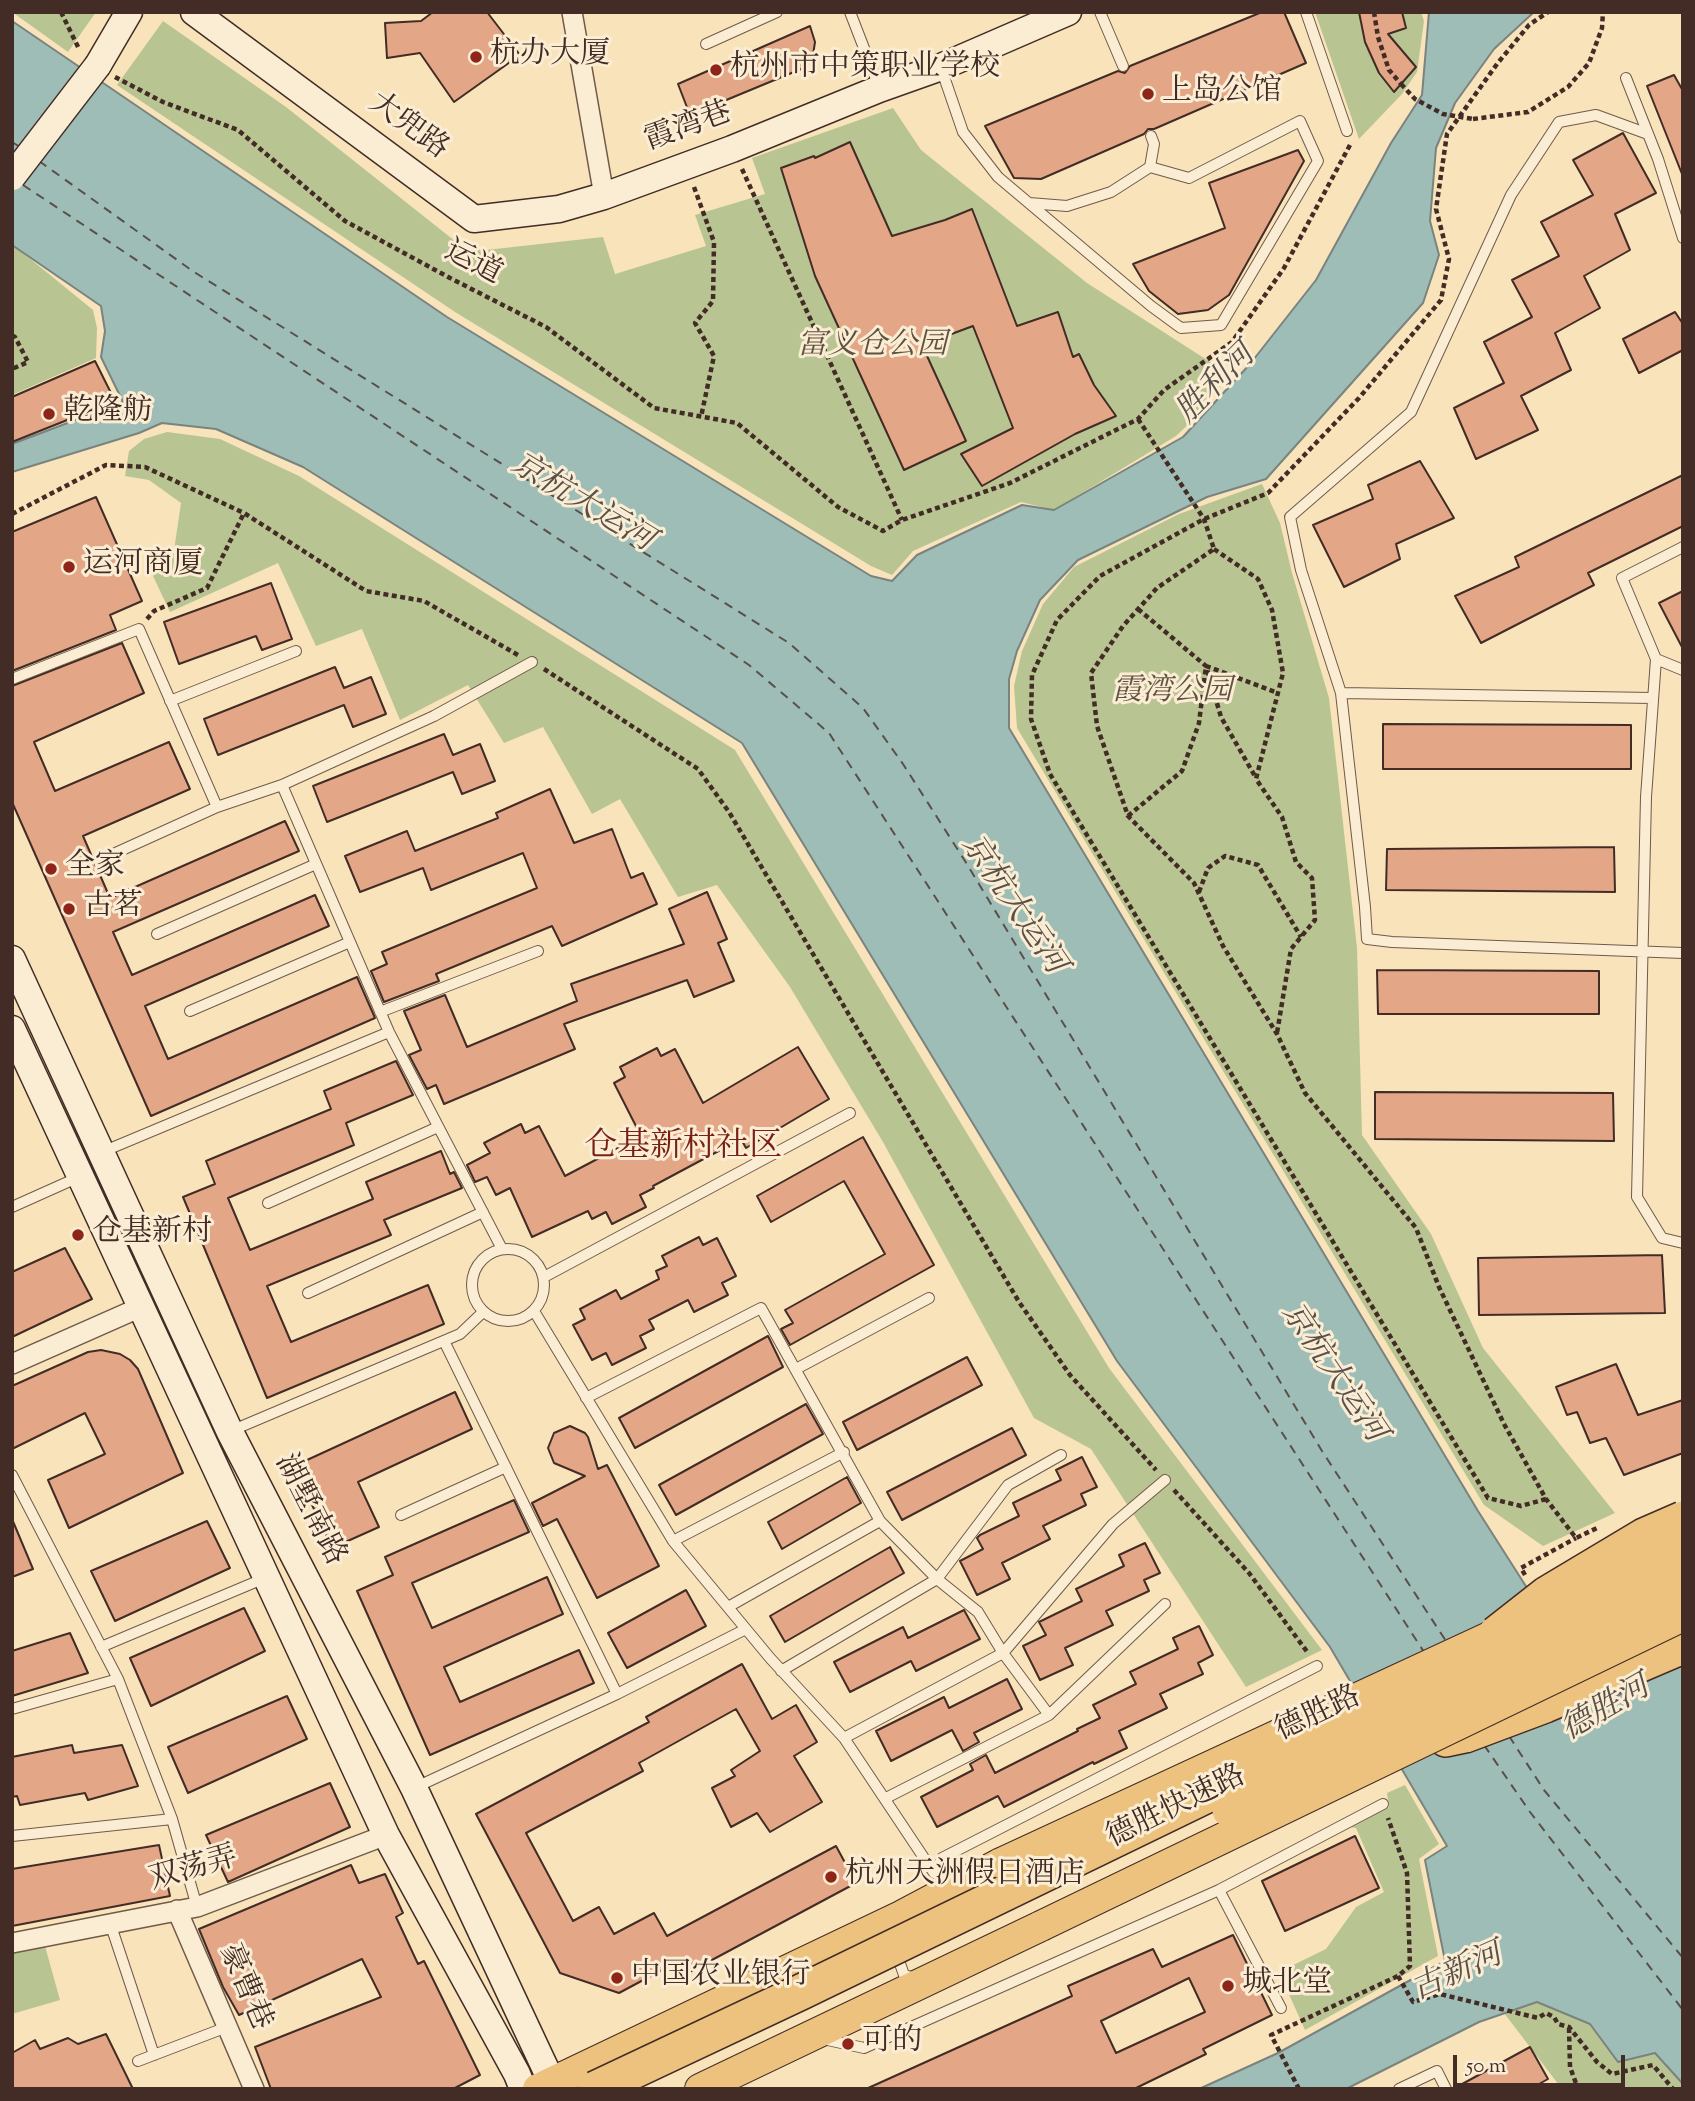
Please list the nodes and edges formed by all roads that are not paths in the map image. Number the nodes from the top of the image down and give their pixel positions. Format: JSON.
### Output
{"nodes":[{"id":1,"x":130,"y":12,"type":"edge"},
{"id":2,"x":194,"y":12,"type":"edge"},
{"id":3,"x":572,"y":12,"type":"edge"},
{"id":4,"x":777,"y":12,"type":"edge"},
{"id":5,"x":850,"y":12,"type":"edge"},
{"id":6,"x":1068,"y":12,"type":"edge"},
{"id":7,"x":1100,"y":12,"type":"edge"},
{"id":8,"x":1306,"y":12,"type":"edge"},
{"id":9,"x":705,"y":44,"type":"dead end"},
{"id":10,"x":1123,"y":66,"type":"dead end"},
{"id":11,"x":941,"y":67,"type":"junction"},
{"id":12,"x":1626,"y":78,"type":"dead end"},
{"id":13,"x":879,"y":89,"type":"junction"},
{"id":14,"x":1347,"y":131,"type":"dead end"},
{"id":15,"x":1648,"y":134,"type":"junction"},
{"id":16,"x":1151,"y":136,"type":"dead end"},
{"id":17,"x":1150,"y":167,"type":"junction"},
{"id":18,"x":12,"y":177,"type":"edge"},
{"id":19,"x":604,"y":196,"type":"junction"},
{"id":20,"x":1029,"y":203,"type":"junction"},
{"id":21,"x":1683,"y":238,"type":"edge"},
{"id":22,"x":1683,"y":547,"type":"edge"},
{"id":23,"x":296,"y":652,"type":"dead end"},
{"id":24,"x":1656,"y":659,"type":"junction"},
{"id":25,"x":532,"y":662,"type":"road end"},
{"id":26,"x":1683,"y":670,"type":"edge"},
{"id":27,"x":12,"y":680,"type":"edge"},
{"id":28,"x":1341,"y":693,"type":"junction"},
{"id":29,"x":1653,"y":698,"type":"junction"},
{"id":30,"x":170,"y":701,"type":"junction"},
{"id":31,"x":282,"y":785,"type":"junction"},
{"id":32,"x":217,"y":807,"type":"junction"},
{"id":33,"x":100,"y":860,"type":"dead end"},
{"id":34,"x":316,"y":864,"type":"junction"},
{"id":35,"x":157,"y":934,"type":"dead end"},
{"id":36,"x":350,"y":942,"type":"junction"},
{"id":37,"x":538,"y":951,"type":"dead end"},
{"id":38,"x":1642,"y":951,"type":"junction"},
{"id":39,"x":1683,"y":953,"type":"edge"},
{"id":40,"x":12,"y":959,"type":"edge"},
{"id":41,"x":190,"y":1011,"type":"dead end"},
{"id":42,"x":380,"y":1012,"type":"junction"},
{"id":43,"x":389,"y":1032,"type":"junction"},
{"id":44,"x":13,"y":1035,"type":"edge"},
{"id":45,"x":850,"y":1114,"type":"dead end"},
{"id":46,"x":438,"y":1127,"type":"junction"},
{"id":47,"x":101,"y":1152,"type":"junction"},
{"id":48,"x":80,"y":1176,"type":"junction"},
{"id":49,"x":268,"y":1203,"type":"dead end"},
{"id":50,"x":12,"y":1207,"type":"edge"},
{"id":51,"x":483,"y":1212,"type":"junction"},
{"id":52,"x":1683,"y":1243,"type":"edge"},
{"id":53,"x":502,"y":1250,"type":"junction"},
{"id":54,"x":544,"y":1278,"type":"junction"},
{"id":55,"x":307,"y":1293,"type":"dead end"},
{"id":56,"x":929,"y":1298,"type":"dead end"},
{"id":57,"x":141,"y":1307,"type":"junction"},
{"id":58,"x":534,"y":1311,"type":"junction"},
{"id":59,"x":483,"y":1312,"type":"junction"},
{"id":60,"x":444,"y":1341,"type":"junction"},
{"id":61,"x":12,"y":1364,"type":"edge"},
{"id":62,"x":796,"y":1369,"type":"junction"},
{"id":63,"x":586,"y":1398,"type":"junction"},
{"id":64,"x":230,"y":1432,"type":"junction"},
{"id":65,"x":844,"y":1452,"type":"junction"},
{"id":66,"x":1061,"y":1455,"type":"dead end"},
{"id":67,"x":506,"y":1467,"type":"junction"},
{"id":68,"x":12,"y":1475,"type":"edge"},
{"id":69,"x":1165,"y":1480,"type":"road end"},
{"id":70,"x":401,"y":1515,"type":"dead end"},
{"id":71,"x":1683,"y":1519,"type":"edge"},
{"id":72,"x":880,"y":1521,"type":"junction"},
{"id":73,"x":673,"y":1541,"type":"junction"},
{"id":74,"x":1683,"y":1544,"type":"edge"},
{"id":75,"x":1683,"y":1563,"type":"edge"},
{"id":76,"x":266,"y":1577,"type":"junction"},
{"id":77,"x":937,"y":1579,"type":"junction"},
{"id":78,"x":1683,"y":1596,"type":"edge"},
{"id":79,"x":1165,"y":1604,"type":"dead end"},
{"id":80,"x":727,"y":1607,"type":"junction"},
{"id":81,"x":1683,"y":1616,"type":"edge"},
{"id":82,"x":746,"y":1629,"type":"junction"},
{"id":83,"x":1496,"y":1634,"type":"junction"},
{"id":84,"x":1683,"y":1646,"type":"edge"},
{"id":85,"x":102,"y":1647,"type":"junction"},
{"id":86,"x":1003,"y":1653,"type":"junction"},
{"id":87,"x":1317,"y":1666,"type":"road end"},
{"id":88,"x":781,"y":1671,"type":"junction"},
{"id":89,"x":118,"y":1679,"type":"junction"},
{"id":90,"x":617,"y":1694,"type":"junction"},
{"id":91,"x":12,"y":1709,"type":"edge"},
{"id":92,"x":1049,"y":1715,"type":"junction"},
{"id":93,"x":844,"y":1738,"type":"junction"},
{"id":94,"x":1408,"y":1749,"type":"junction"},
{"id":95,"x":414,"y":1788,"type":"junction"},
{"id":96,"x":886,"y":1798,"type":"junction"},
{"id":97,"x":1383,"y":1804,"type":"road end"},
{"id":98,"x":172,"y":1819,"type":"junction"},
{"id":99,"x":386,"y":1835,"type":"junction"},
{"id":100,"x":12,"y":1836,"type":"edge"},
{"id":101,"x":1219,"y":1890,"type":"junction"},
{"id":102,"x":187,"y":1908,"type":"junction"},
{"id":103,"x":901,"y":1916,"type":"junction"},
{"id":104,"x":110,"y":1922,"type":"junction"},
{"id":105,"x":12,"y":1943,"type":"edge"},
{"id":106,"x":928,"y":1980,"type":"junction"},
{"id":107,"x":1281,"y":2008,"type":"dead end"},
{"id":108,"x":227,"y":2027,"type":"junction"},
{"id":109,"x":811,"y":2036,"type":"junction"},
{"id":110,"x":154,"y":2055,"type":"junction"},
{"id":111,"x":138,"y":2062,"type":"dead end"},
{"id":112,"x":548,"y":2087,"type":"edge"},
{"id":113,"x":254,"y":2089,"type":"edge"},
{"id":114,"x":523,"y":2089,"type":"edge"},
{"id":115,"x":595,"y":2089,"type":"edge"},
{"id":116,"x":642,"y":2089,"type":"edge"},
{"id":117,"x":701,"y":2089,"type":"edge"},
{"id":118,"x":1399,"y":2089,"type":"edge"},
{"id":119,"x":1446,"y":2089,"type":"edge"}],
"edges":[{"from":1,"to":18,"type":"main road","bridge":true},
{"from":2,"to":19,"type":"main road","name":"大兜路"},
{"from":3,"to":19,"type":"street"},
{"from":4,"to":9,"type":"lane"},
{"from":5,"to":13,"type":"lane"},
{"from":6,"to":11,"type":"main road","name":"霞湾巷"},
{"from":7,"to":10,"type":"lane"},
{"from":8,"to":14,"type":"lane"},
{"from":11,"to":13,"type":"main road","name":"霞湾巷"},
{"from":11,"to":20,"type":"lane"},
{"from":12,"to":15,"type":"lane"},
{"from":13,"to":19,"type":"main road","name":"霞湾巷"},
{"from":15,"to":21,"type":"lane"},
{"from":15,"to":28,"type":"lane"},
{"from":16,"to":17,"type":"lane"},
{"from":17,"to":20,"type":"lane"},
{"from":17,"to":20,"type":"lane"},
{"from":22,"to":24,"type":"lane"},
{"from":23,"to":30,"type":"lane"},
{"from":24,"to":26,"type":"lane"},
{"from":24,"to":29,"type":"lane"},
{"from":25,"to":31,"type":"lane"},
{"from":27,"to":30,"type":"lane"},
{"from":28,"to":29,"type":"lane"},
{"from":28,"to":38,"type":"lane"},
{"from":29,"to":38,"type":"lane"},
{"from":30,"to":32,"type":"lane"},
{"from":31,"to":32,"type":"lane"},
{"from":31,"to":34,"type":"lane"},
{"from":32,"to":33,"type":"lane"},
{"from":34,"to":35,"type":"lane"},
{"from":34,"to":36,"type":"lane"},
{"from":36,"to":41,"type":"lane"},
{"from":36,"to":42,"type":"lane"},
{"from":37,"to":42,"type":"lane"},
{"from":38,"to":39,"type":"lane"},
{"from":38,"to":52,"type":"lane"},
{"from":40,"to":47,"type":"main road","name":"湖墅南路"},
{"from":42,"to":43,"type":"lane"},
{"from":43,"to":46,"type":"lane"},
{"from":43,"to":47,"type":"lane"},
{"from":44,"to":48,"type":"main road"},
{"from":45,"to":54,"type":"lane"},
{"from":46,"to":49,"type":"lane"},
{"from":46,"to":51,"type":"lane"},
{"from":47,"to":64,"type":"main road","name":"湖墅南路"},
{"from":48,"to":50,"type":"lane"},
{"from":48,"to":57,"type":"main road"},
{"from":51,"to":53,"type":"lane"},
{"from":51,"to":55,"type":"lane"},
{"from":53,"to":54,"type":"lane"},
{"from":53,"to":59,"type":"lane"},
{"from":54,"to":58,"type":"lane"},
{"from":56,"to":62,"type":"lane"},
{"from":57,"to":61,"type":"street"},
{"from":57,"to":76,"type":"main road"},
{"from":58,"to":59,"type":"lane"},
{"from":58,"to":63,"type":"lane"},
{"from":59,"to":60,"type":"lane"},
{"from":60,"to":64,"type":"lane"},
{"from":60,"to":67,"type":"lane"},
{"from":62,"to":63,"type":"lane"},
{"from":62,"to":65,"type":"lane"},
{"from":63,"to":73,"type":"lane"},
{"from":64,"to":95,"type":"main road","name":"湖墅南路"},
{"from":65,"to":72,"type":"lane"},
{"from":65,"to":73,"type":"lane"},
{"from":66,"to":77,"type":"lane"},
{"from":67,"to":70,"type":"lane"},
{"from":67,"to":90,"type":"lane"},
{"from":68,"to":85,"type":"lane"},
{"from":69,"to":86,"type":"lane"},
{"from":71,"to":83,"type":"highway","bridge":true},
{"from":72,"to":77,"type":"lane"},
{"from":72,"to":80,"type":"lane"},
{"from":73,"to":80,"type":"lane"},
{"from":74,"to":83,"type":"main road","name":"德胜路","bridge":true},
{"from":75,"to":115,"type":"highway","name":"德胜快速路","bridge":true},
{"from":76,"to":85,"type":"lane"},
{"from":76,"to":99,"type":"main road"},
{"from":77,"to":86,"type":"lane"},
{"from":77,"to":88,"type":"lane"},
{"from":78,"to":116,"type":"highway","name":"德胜快速路","bridge":true},
{"from":79,"to":92,"type":"lane"},
{"from":80,"to":82,"type":"lane"},
{"from":81,"to":94,"type":"main road","bridge":true},
{"from":82,"to":88,"type":"lane"},
{"from":82,"to":90,"type":"lane"},
{"from":83,"to":103,"type":"main road","name":"德胜路","bridge":true},
{"from":84,"to":94,"type":"highway","bridge":true},
{"from":85,"to":89,"type":"lane"},
{"from":86,"to":92,"type":"lane"},
{"from":86,"to":93,"type":"lane"},
{"from":87,"to":96,"type":"lane"},
{"from":88,"to":93,"type":"lane"},
{"from":89,"to":91,"type":"lane"},
{"from":89,"to":98,"type":"lane"},
{"from":90,"to":95,"type":"lane"},
{"from":92,"to":96,"type":"lane"},
{"from":93,"to":96,"type":"lane"},
{"from":94,"to":106,"type":"main road","bridge":true},
{"from":95,"to":112,"type":"main road","name":"湖墅南路"},
{"from":97,"to":101,"type":"lane"},
{"from":98,"to":100,"type":"lane"},
{"from":98,"to":102,"type":"lane"},
{"from":99,"to":102,"type":"street","name":"双荡弄"},
{"from":99,"to":114,"type":"main road"},
{"from":101,"to":107,"type":"lane"},
{"from":101,"to":109,"type":"lane"},
{"from":102,"to":104,"type":"street","name":"双荡弄"},
{"from":102,"to":108,"type":"street","name":"豪曹巷"},
{"from":103,"to":106,"type":"lane"},
{"from":103,"to":112,"type":"main road","name":"德胜路"},
{"from":104,"to":105,"type":"street","name":"双荡弄"},
{"from":104,"to":110,"type":"lane"},
{"from":106,"to":109,"type":"main road"},
{"from":108,"to":110,"type":"lane"},
{"from":108,"to":113,"type":"street","name":"豪曹巷"},
{"from":109,"to":117,"type":"main road"},
{"from":110,"to":111,"type":"lane"},
{"from":118,"to":119,"type":"lane"}]}
